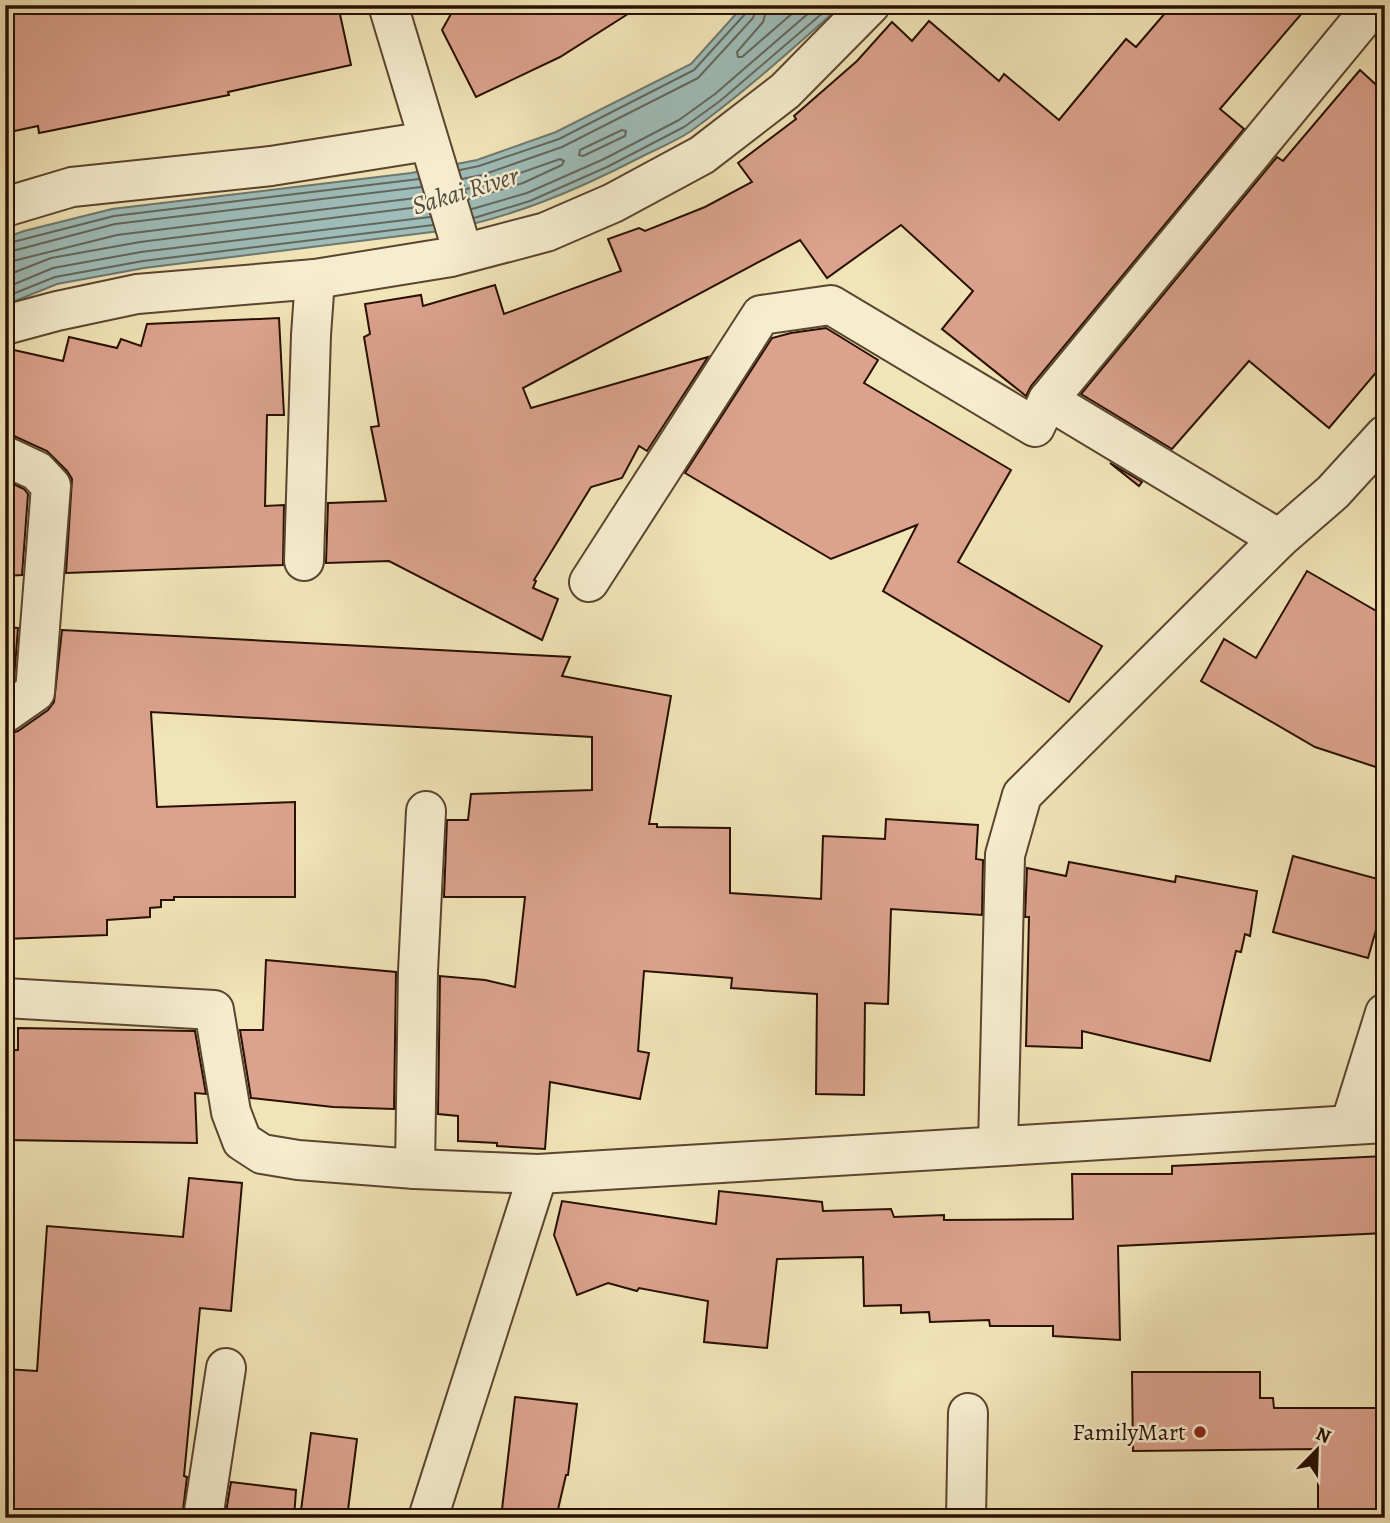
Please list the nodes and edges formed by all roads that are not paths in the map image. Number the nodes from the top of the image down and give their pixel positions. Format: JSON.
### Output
{"nodes":[{"id":1,"x":388,"y":5,"type":"edge"},
{"id":2,"x":870,"y":5,"type":"edge"},
{"id":3,"x":1374,"y":5,"type":"edge"},
{"id":4,"x":428,"y":141,"type":"junction"},
{"id":5,"x":5,"y":206,"type":"edge"},
{"id":6,"x":463,"y":253,"type":"junction"},
{"id":7,"x":315,"y":279,"type":"junction"},
{"id":8,"x":5,"y":326,"type":"edge"},
{"id":9,"x":1048,"y":400,"type":"junction"},
{"id":10,"x":1385,"y":435,"type":"edge"},
{"id":11,"x":5,"y":456,"type":"edge"},
{"id":12,"x":1279,"y":539,"type":"junction"},
{"id":13,"x":304,"y":561,"type":"dead end"},
{"id":14,"x":589,"y":582,"type":"dead end"},
{"id":15,"x":5,"y":713,"type":"edge"},
{"id":16,"x":426,"y":811,"type":"dead end"},
{"id":17,"x":5,"y":998,"type":"edge"},
{"id":18,"x":1385,"y":1013,"type":"edge"},
{"id":19,"x":1368,"y":1124,"type":"edge"},
{"id":20,"x":998,"y":1145,"type":"junction"},
{"id":21,"x":415,"y":1169,"type":"junction"},
{"id":22,"x":538,"y":1174,"type":"junction"},
{"id":23,"x":226,"y":1368,"type":"dead end"},
{"id":24,"x":968,"y":1413,"type":"dead end"},
{"id":25,"x":204,"y":1518,"type":"edge"},
{"id":26,"x":428,"y":1518,"type":"edge"},
{"id":27,"x":966,"y":1518,"type":"edge"}],
"edges":[{"from":1,"to":4,"type":"street"},
{"from":2,"to":6,"type":"street"},
{"from":3,"to":9,"type":"street"},
{"from":4,"to":5,"type":"street"},
{"from":4,"to":6,"type":"street"},
{"from":6,"to":7,"type":"street"},
{"from":7,"to":8,"type":"street"},
{"from":7,"to":13,"type":"street"},
{"from":9,"to":12,"type":"street"},
{"from":9,"to":14,"type":"street"},
{"from":10,"to":12,"type":"street"},
{"from":11,"to":15,"type":"street"},
{"from":12,"to":20,"type":"street"},
{"from":16,"to":21,"type":"street"},
{"from":17,"to":21,"type":"street"},
{"from":18,"to":19,"type":"street"},
{"from":19,"to":20,"type":"street"},
{"from":20,"to":22,"type":"street"},
{"from":21,"to":22,"type":"street"},
{"from":22,"to":26,"type":"street"},
{"from":23,"to":25,"type":"street"},
{"from":24,"to":27,"type":"street"}]}
